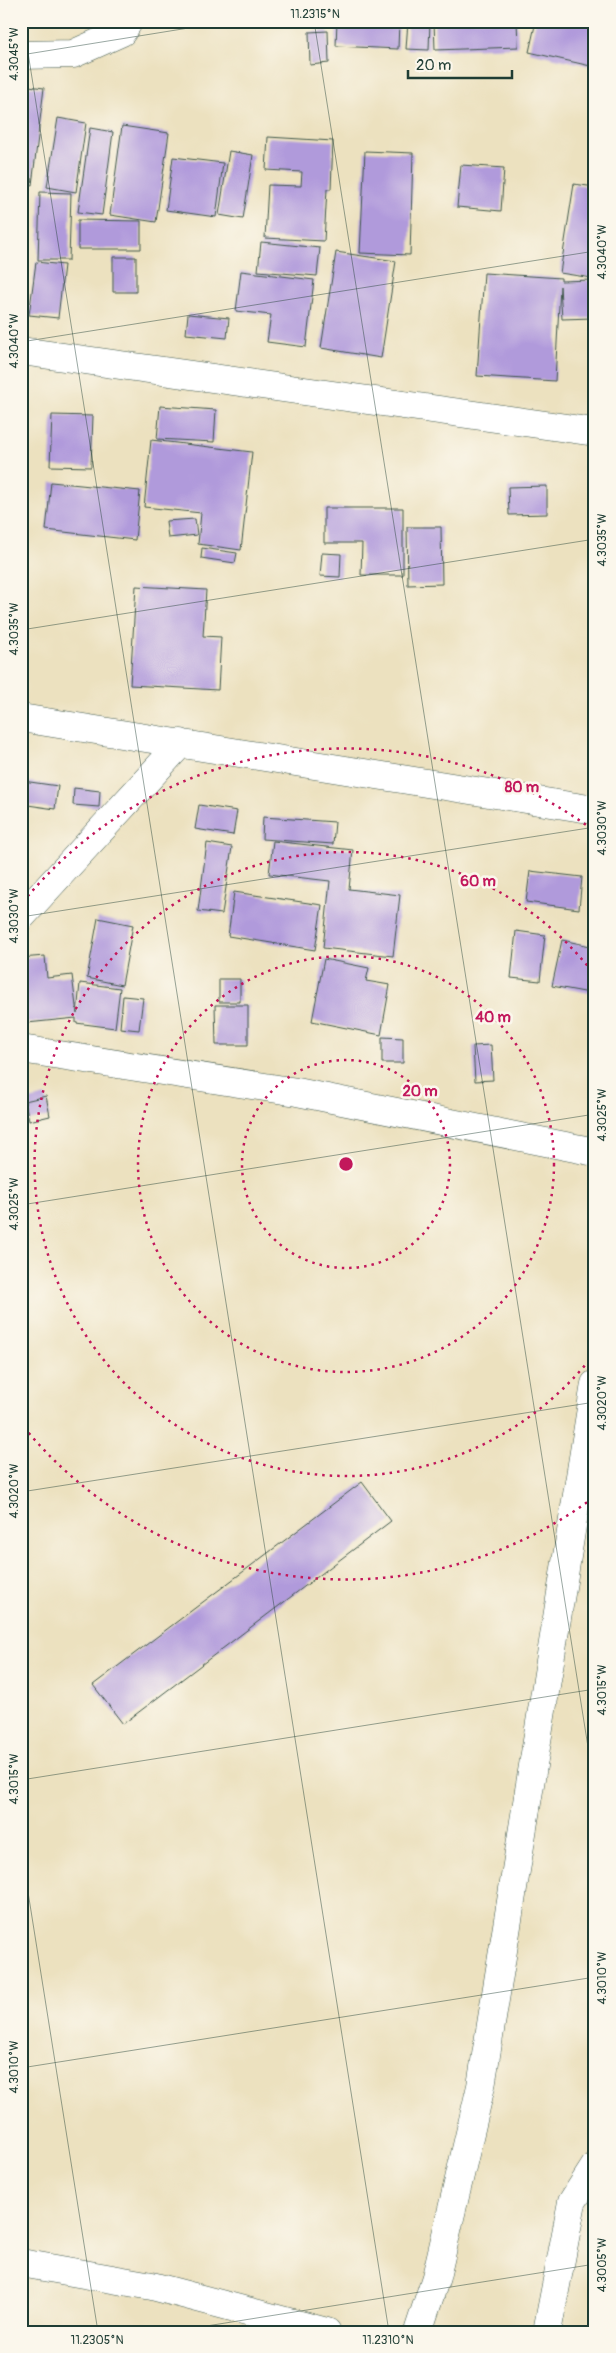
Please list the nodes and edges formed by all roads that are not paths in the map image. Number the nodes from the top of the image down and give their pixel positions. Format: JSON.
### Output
{"nodes":[{"id":1,"x":129,"y":21,"type":"edge"},
{"id":2,"x":21,"y":55,"type":"edge"},
{"id":3,"x":21,"y":351,"type":"edge"},
{"id":4,"x":593,"y":428,"type":"edge"},
{"id":5,"x":21,"y":718,"type":"edge"},
{"id":6,"x":180,"y":743,"type":"junction"},
{"id":7,"x":595,"y":810,"type":"edge"},
{"id":8,"x":21,"y":917,"type":"edge"},
{"id":9,"x":21,"y":1049,"type":"edge"},
{"id":10,"x":595,"y":1152,"type":"edge"},
{"id":11,"x":595,"y":1384,"type":"edge"},
{"id":12,"x":595,"y":2166,"type":"edge"},
{"id":13,"x":21,"y":2263,"type":"edge"},
{"id":14,"x":327,"y":2332,"type":"edge"},
{"id":15,"x":418,"y":2332,"type":"edge"},
{"id":16,"x":547,"y":2332,"type":"edge"}],
"edges":[{"from":1,"to":2,"type":"street"},
{"from":3,"to":4,"type":"street"},
{"from":5,"to":6,"type":"street"},
{"from":6,"to":7,"type":"street"},
{"from":6,"to":8,"type":"street"},
{"from":9,"to":10,"type":"street"},
{"from":11,"to":15,"type":"street"},
{"from":12,"to":16,"type":"street"},
{"from":13,"to":14,"type":"street"}]}
